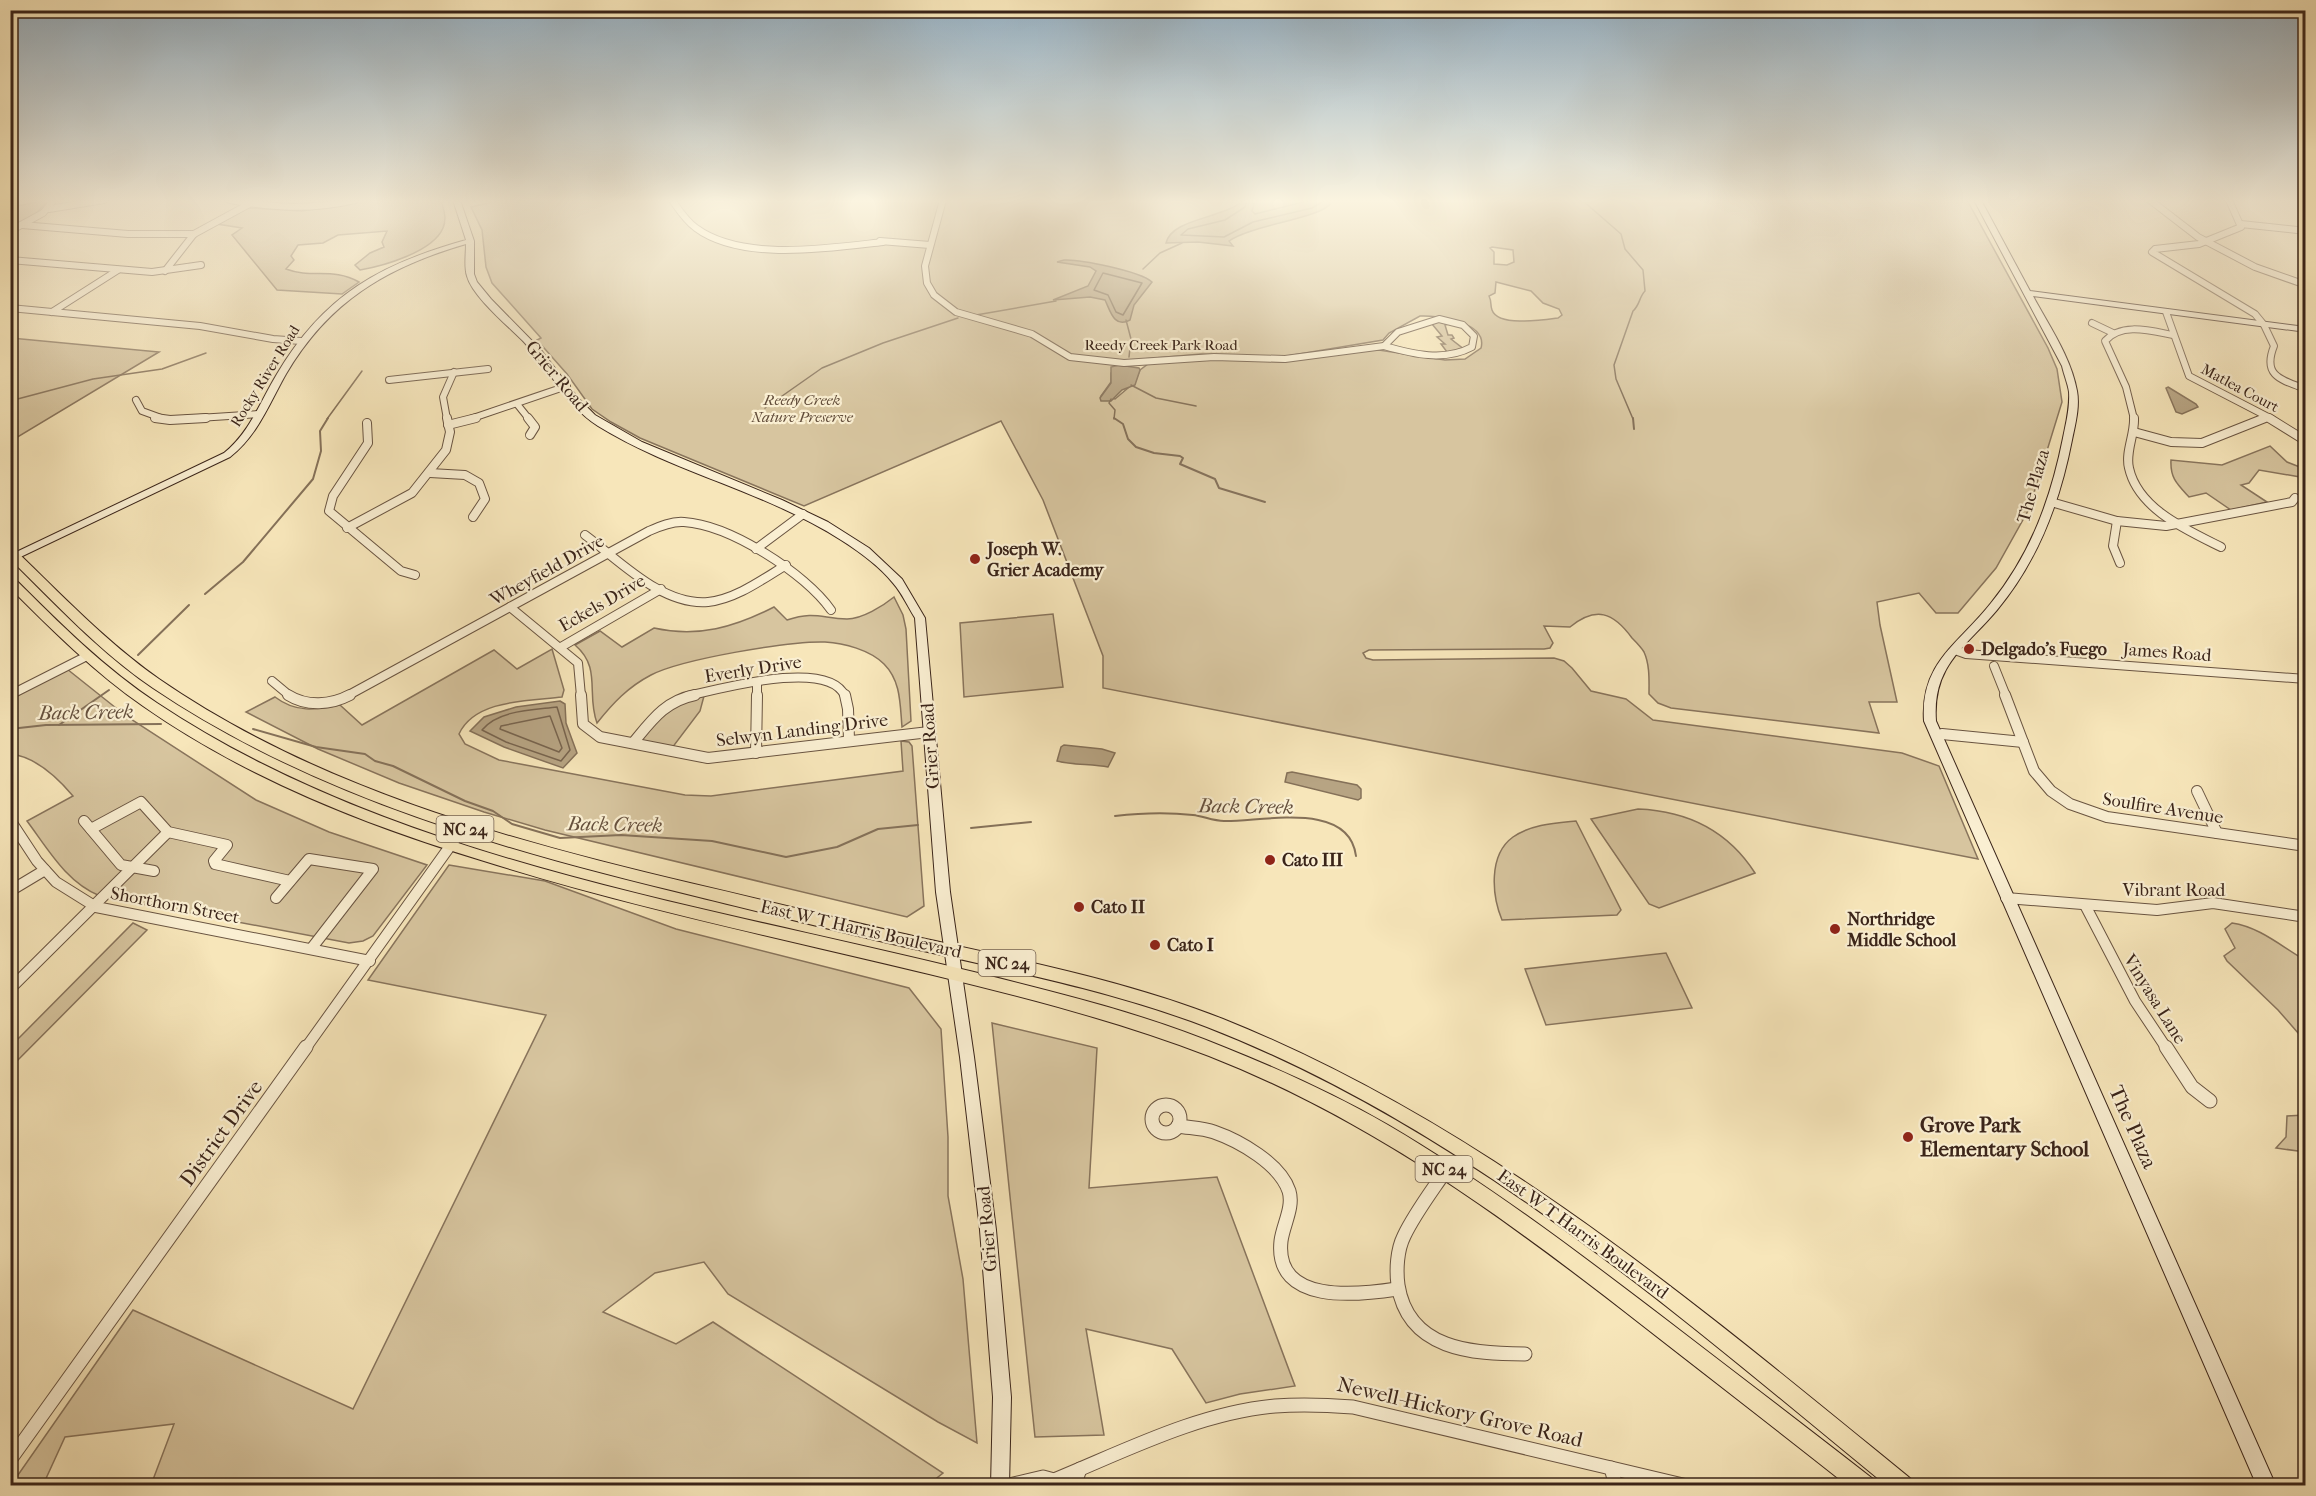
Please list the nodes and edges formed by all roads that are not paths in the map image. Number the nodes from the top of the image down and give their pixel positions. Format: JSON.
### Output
{"nodes":[{"id":1,"x":117,"y":270,"type":"joint"},
{"id":2,"x":174,"y":270,"type":"edge"},
{"id":3,"x":388,"y":270,"type":"edge"},
{"id":4,"x":471,"y":270,"type":"edge"},
{"id":5,"x":924,"y":270,"type":"edge"},
{"id":6,"x":2014,"y":270,"type":"edge"},
{"id":7,"x":2182,"y":270,"type":"edge"},
{"id":8,"x":2265,"y":270,"type":"edge"},
{"id":9,"x":165,"y":271,"type":"joint"},
{"id":10,"x":2304,"y":282,"type":"edge"},
{"id":11,"x":2028,"y":296,"type":"junction"},
{"id":12,"x":10,"y":308,"type":"edge"},
{"id":13,"x":52,"y":312,"type":"junction"},
{"id":14,"x":2166,"y":312,"type":"junction"},
{"id":15,"x":2092,"y":323,"type":"dead end"},
{"id":16,"x":2264,"y":325,"type":"junction"},
{"id":17,"x":2306,"y":330,"type":"edge"},
{"id":18,"x":2112,"y":333,"type":"junction"},
{"id":19,"x":2173,"y":335,"type":"junction"},
{"id":20,"x":302,"y":340,"type":"junction"},
{"id":21,"x":1384,"y":346,"type":"junction"},
{"id":22,"x":488,"y":369,"type":"dead end"},
{"id":23,"x":454,"y":372,"type":"junction"},
{"id":24,"x":389,"y":380,"type":"dead end"},
{"id":25,"x":567,"y":386,"type":"junction"},
{"id":26,"x":2306,"y":389,"type":"edge"},
{"id":27,"x":136,"y":399,"type":"dead end"},
{"id":28,"x":517,"y":404,"type":"junction"},
{"id":29,"x":259,"y":414,"type":"junction"},
{"id":30,"x":2265,"y":417,"type":"junction"},
{"id":31,"x":367,"y":423,"type":"dead end"},
{"id":32,"x":448,"y":425,"type":"junction"},
{"id":33,"x":2133,"y":432,"type":"junction"},
{"id":34,"x":530,"y":435,"type":"dead end"},
{"id":35,"x":2306,"y":441,"type":"edge"},
{"id":36,"x":430,"y":473,"type":"junction"},
{"id":37,"x":2295,"y":498,"type":"dead end"},
{"id":38,"x":2051,"y":502,"type":"junction"},
{"id":39,"x":803,"y":514,"type":"junction"},
{"id":40,"x":473,"y":517,"type":"dead end"},
{"id":41,"x":2117,"y":522,"type":"junction"},
{"id":42,"x":2181,"y":525,"type":"junction"},
{"id":43,"x":348,"y":528,"type":"junction"},
{"id":44,"x":585,"y":535,"type":"dead end"},
{"id":45,"x":2221,"y":547,"type":"dead end"},
{"id":46,"x":756,"y":549,"type":"junction"},
{"id":47,"x":610,"y":553,"type":"junction"},
{"id":48,"x":12,"y":556,"type":"edge"},
{"id":49,"x":2120,"y":563,"type":"dead end"},
{"id":50,"x":786,"y":566,"type":"junction"},
{"id":51,"x":415,"y":575,"type":"dead end"},
{"id":52,"x":10,"y":581,"type":"edge"},
{"id":53,"x":661,"y":589,"type":"junction"},
{"id":54,"x":510,"y":607,"type":"junction"},
{"id":55,"x":831,"y":610,"type":"dead end"},
{"id":56,"x":561,"y":647,"type":"junction"},
{"id":57,"x":1955,"y":650,"type":"junction"},
{"id":58,"x":87,"y":656,"type":"junction"},
{"id":59,"x":1994,"y":666,"type":"dead end"},
{"id":60,"x":2306,"y":680,"type":"edge"},
{"id":61,"x":272,"y":681,"type":"dead end"},
{"id":62,"x":757,"y":683,"type":"junction"},
{"id":63,"x":10,"y":695,"type":"edge"},
{"id":64,"x":1930,"y":701,"type":"junction"},
{"id":65,"x":929,"y":732,"type":"junction"},
{"id":66,"x":1942,"y":734,"type":"junction"},
{"id":67,"x":849,"y":740,"type":"junction"},
{"id":68,"x":2023,"y":742,"type":"junction"},
{"id":69,"x":633,"y":743,"type":"junction"},
{"id":70,"x":756,"y":753,"type":"junction"},
{"id":71,"x":1959,"y":786,"type":"junction"},
{"id":72,"x":2197,"y":791,"type":"dead end"},
{"id":73,"x":10,"y":820,"type":"edge"},
{"id":74,"x":463,"y":828,"type":"junction"},
{"id":75,"x":168,"y":832,"type":"junction"},
{"id":76,"x":2217,"y":833,"type":"junction"},
{"id":77,"x":2306,"y":846,"type":"edge"},
{"id":78,"x":450,"y":847,"type":"junction"},
{"id":79,"x":133,"y":867,"type":"junction"},
{"id":80,"x":45,"y":870,"type":"junction"},
{"id":81,"x":154,"y":871,"type":"dead end"},
{"id":82,"x":290,"y":881,"type":"junction"},
{"id":83,"x":10,"y":891,"type":"edge"},
{"id":84,"x":276,"y":898,"type":"dead end"},
{"id":85,"x":2006,"y":898,"type":"junction"},
{"id":86,"x":2085,"y":905,"type":"junction"},
{"id":87,"x":96,"y":906,"type":"junction"},
{"id":88,"x":2306,"y":917,"type":"edge"},
{"id":89,"x":311,"y":949,"type":"junction"},
{"id":90,"x":952,"y":951,"type":"junction"},
{"id":91,"x":370,"y":961,"type":"junction"},
{"id":92,"x":956,"y":976,"type":"junction"},
{"id":93,"x":10,"y":989,"type":"edge"},
{"id":94,"x":2210,"y":1101,"type":"dead end"},
{"id":95,"x":1179,"y":1126,"type":"dead end"},
{"id":96,"x":1446,"y":1170,"type":"junction"},
{"id":97,"x":1397,"y":1290,"type":"junction"},
{"id":98,"x":1525,"y":1354,"type":"dead end"},
{"id":99,"x":10,"y":1460,"type":"edge"},
{"id":100,"x":1611,"y":1468,"type":"junction"},
{"id":101,"x":1080,"y":1469,"type":"junction"},
{"id":102,"x":1051,"y":1483,"type":"edge"},
{"id":103,"x":1000,"y":1485,"type":"edge"},
{"id":104,"x":1005,"y":1485,"type":"edge"},
{"id":105,"x":1074,"y":1485,"type":"edge"},
{"id":106,"x":1616,"y":1485,"type":"edge"},
{"id":107,"x":1687,"y":1485,"type":"edge"},
{"id":108,"x":1866,"y":1485,"type":"edge"},
{"id":109,"x":1904,"y":1485,"type":"edge"},
{"id":110,"x":2267,"y":1485,"type":"edge"}],
"edges":[{"from":1,"to":9,"type":"street"},
{"from":1,"to":13,"type":"street"},
{"from":2,"to":9,"type":"street"},
{"from":3,"to":20,"type":"street","name":"Rocky River Road"},
{"from":4,"to":25,"type":"street","name":"Grier Road"},
{"from":5,"to":21,"type":"street","name":"Reedy Creek Park Road"},
{"from":6,"to":11,"type":"street","name":"The Plaza"},
{"from":7,"to":16,"type":"street"},
{"from":8,"to":10,"type":"street"},
{"from":11,"to":14,"type":"street"},
{"from":11,"to":38,"type":"street","name":"The Plaza"},
{"from":12,"to":13,"type":"street"},
{"from":13,"to":20,"type":"street"},
{"from":14,"to":16,"type":"street"},
{"from":14,"to":19,"type":"street","name":"Matlea Court"},
{"from":15,"to":18,"type":"street"},
{"from":16,"to":17,"type":"street"},
{"from":16,"to":26,"type":"street"},
{"from":18,"to":19,"type":"street"},
{"from":18,"to":33,"type":"street"},
{"from":19,"to":30,"type":"street","name":"Matlea Court"},
{"from":20,"to":29,"type":"street","name":"Rocky River Road"},
{"from":21,"to":21,"type":"street","name":"Reedy Creek Park Road"},
{"from":22,"to":23,"type":"street"},
{"from":23,"to":24,"type":"street"},
{"from":23,"to":32,"type":"street"},
{"from":25,"to":28,"type":"street"},
{"from":25,"to":39,"type":"street","name":"Grier Road"},
{"from":27,"to":29,"type":"street"},
{"from":28,"to":32,"type":"street"},
{"from":28,"to":34,"type":"street"},
{"from":29,"to":48,"type":"street","name":"Rocky River Road"},
{"from":30,"to":33,"type":"street"},
{"from":30,"to":35,"type":"street","name":"Matlea Court"},
{"from":31,"to":43,"type":"street"},
{"from":32,"to":36,"type":"street"},
{"from":33,"to":42,"type":"street"},
{"from":36,"to":40,"type":"street"},
{"from":36,"to":43,"type":"street"},
{"from":37,"to":42,"type":"street"},
{"from":38,"to":41,"type":"street"},
{"from":38,"to":57,"type":"street","name":"The Plaza"},
{"from":39,"to":46,"type":"street"},
{"from":39,"to":65,"type":"street","name":"Grier Road"},
{"from":41,"to":42,"type":"street"},
{"from":41,"to":49,"type":"street"},
{"from":42,"to":45,"type":"street"},
{"from":43,"to":51,"type":"street"},
{"from":44,"to":47,"type":"street"},
{"from":46,"to":47,"type":"street","name":"Wheyfield Drive"},
{"from":46,"to":50,"type":"street","name":"Wheyfield Drive"},
{"from":47,"to":53,"type":"street"},
{"from":47,"to":54,"type":"street","name":"Wheyfield Drive"},
{"from":48,"to":74,"type":"main road","name":"East W T Harris Boulevard","number":"NC 24"},
{"from":50,"to":53,"type":"street"},
{"from":50,"to":55,"type":"street","name":"Wheyfield Drive"},
{"from":52,"to":58,"type":"main road","name":"East W T Harris Boulevard","number":"NC 24"},
{"from":53,"to":56,"type":"street","name":"Eckels Drive"},
{"from":54,"to":56,"type":"street","name":"Selwyn Landing Drive"},
{"from":54,"to":61,"type":"street","name":"Wheyfield Drive"},
{"from":56,"to":69,"type":"street","name":"Selwyn Landing Drive"},
{"from":57,"to":60,"type":"street","name":"James Road"},
{"from":57,"to":64,"type":"street","name":"The Plaza"},
{"from":58,"to":63,"type":"street"},
{"from":58,"to":78,"type":"main road","name":"East W T Harris Boulevard","number":"NC 24"},
{"from":59,"to":68,"type":"street","name":"Soulfire Avenue"},
{"from":62,"to":67,"type":"street","name":"Everly Drive"},
{"from":62,"to":69,"type":"street","name":"Everly Drive"},
{"from":62,"to":70,"type":"street"},
{"from":64,"to":66,"type":"street","name":"The Plaza"},
{"from":64,"to":71,"type":"street","name":"The Plaza"},
{"from":65,"to":67,"type":"street","name":"Selwyn Landing Drive"},
{"from":65,"to":90,"type":"street","name":"Grier Road"},
{"from":66,"to":68,"type":"street"},
{"from":66,"to":71,"type":"street","name":"The Plaza"},
{"from":67,"to":70,"type":"street","name":"Selwyn Landing Drive"},
{"from":68,"to":76,"type":"street","name":"Soulfire Avenue"},
{"from":69,"to":70,"type":"street","name":"Selwyn Landing Drive"},
{"from":71,"to":85,"type":"street","name":"The Plaza"},
{"from":72,"to":76,"type":"street"},
{"from":73,"to":80,"type":"street","name":"Shorthorn Street"},
{"from":74,"to":78,"type":"street","name":"District Drive"},
{"from":74,"to":90,"type":"main road","name":"East W T Harris Boulevard","number":"NC 24"},
{"from":75,"to":79,"type":"street"},
{"from":75,"to":79,"type":"street"},
{"from":75,"to":82,"type":"street"},
{"from":76,"to":77,"type":"street","name":"Soulfire Avenue"},
{"from":78,"to":91,"type":"street","name":"District Drive"},
{"from":78,"to":92,"type":"main road","name":"East W T Harris Boulevard","number":"NC 24"},
{"from":79,"to":81,"type":"street"},
{"from":79,"to":87,"type":"street"},
{"from":80,"to":83,"type":"street"},
{"from":80,"to":87,"type":"street","name":"Shorthorn Street"},
{"from":82,"to":84,"type":"street"},
{"from":82,"to":89,"type":"street"},
{"from":85,"to":86,"type":"street","name":"Vibrant Road"},
{"from":85,"to":110,"type":"street","name":"The Plaza"},
{"from":86,"to":88,"type":"street","name":"Vibrant Road"},
{"from":86,"to":94,"type":"street","name":"Vinyasa Lane"},
{"from":87,"to":89,"type":"street","name":"Shorthorn Street"},
{"from":87,"to":93,"type":"street"},
{"from":89,"to":91,"type":"street","name":"Shorthorn Street"},
{"from":90,"to":92,"type":"street","name":"Grier Road"},
{"from":90,"to":109,"type":"main road","name":"East W T Harris Boulevard","number":"NC 24"},
{"from":91,"to":99,"type":"street","name":"District Drive"},
{"from":92,"to":96,"type":"main road","name":"East W T Harris Boulevard","number":"NC 24"},
{"from":92,"to":103,"type":"street","name":"Grier Road"},
{"from":95,"to":97,"type":"street"},
{"from":96,"to":97,"type":"street"},
{"from":96,"to":108,"type":"main road","name":"East W T Harris Boulevard","number":"NC 24"},
{"from":97,"to":98,"type":"street"},
{"from":100,"to":101,"type":"street","name":"Newell-Hickory Grove Road"},
{"from":100,"to":106,"type":"street"},
{"from":100,"to":107,"type":"street","name":"Newell-Hickory Grove Road"},
{"from":101,"to":102,"type":"street","name":"Newell-Hickory Grove Road"},
{"from":101,"to":105,"type":"street"},
{"from":102,"to":104,"type":"street","name":"Newell-Hickory Grove Road"}]}
